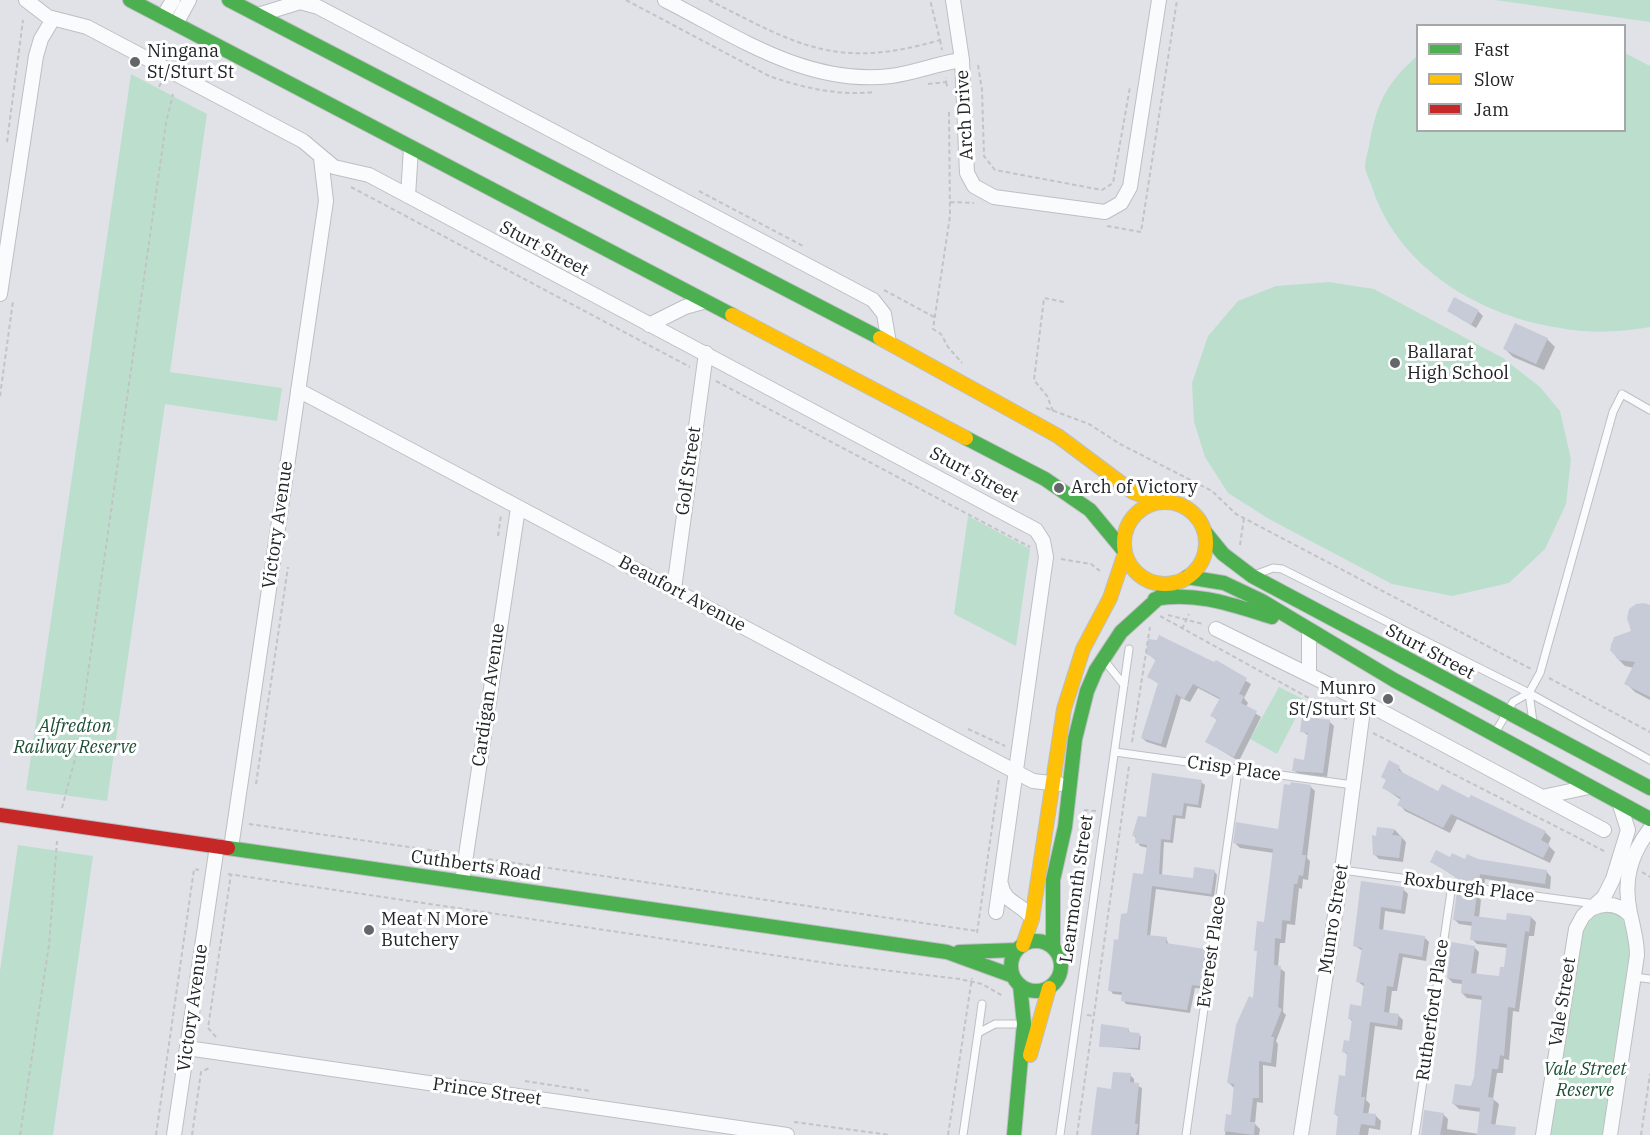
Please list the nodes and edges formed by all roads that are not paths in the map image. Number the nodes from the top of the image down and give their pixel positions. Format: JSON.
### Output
{"nodes":[{"id":1,"x":130,"y":0,"type":"edge"},
{"id":2,"x":173,"y":0,"type":"edge"},
{"id":3,"x":189,"y":0,"type":"edge"},
{"id":4,"x":230,"y":0,"type":"edge"},
{"id":5,"x":665,"y":0,"type":"edge"},
{"id":6,"x":953,"y":0,"type":"edge"},
{"id":7,"x":1159,"y":0,"type":"edge"},
{"id":8,"x":29,"y":3,"type":"edge"},
{"id":9,"x":258,"y":15,"type":"junction"},
{"id":10,"x":53,"y":19,"type":"junction"},
{"id":11,"x":170,"y":21,"type":"junction"},
{"id":12,"x":36,"y":56,"type":"junction"},
{"id":13,"x":969,"y":58,"type":"junction"},
{"id":14,"x":411,"y":148,"type":"junction"},
{"id":15,"x":321,"y":158,"type":"junction"},
{"id":16,"x":341,"y":175,"type":"junction"},
{"id":17,"x":408,"y":196,"type":"junction"},
{"id":18,"x":326,"y":201,"type":"junction"},
{"id":19,"x":5,"y":223,"type":"edge"},
{"id":20,"x":0,"y":294,"type":"edge"},
{"id":21,"x":703,"y":302,"type":"junction"},
{"id":22,"x":649,"y":325,"type":"junction"},
{"id":23,"x":889,"y":343,"type":"junction"},
{"id":24,"x":706,"y":353,"type":"junction"},
{"id":25,"x":298,"y":390,"type":"junction"},
{"id":26,"x":1650,"y":410,"type":"edge"},
{"id":27,"x":1159,"y":502,"type":"junction"},
{"id":28,"x":518,"y":508,"type":"junction"},
{"id":29,"x":1205,"y":532,"type":"junction"},
{"id":30,"x":1125,"y":552,"type":"junction"},
{"id":31,"x":1252,"y":576,"type":"junction"},
{"id":32,"x":1181,"y":580,"type":"junction"},
{"id":33,"x":674,"y":589,"type":"junction"},
{"id":34,"x":1152,"y":599,"type":"junction"},
{"id":35,"x":1216,"y":629,"type":"road end"},
{"id":36,"x":1306,"y":629,"type":"junction"},
{"id":37,"x":1129,"y":649,"type":"dead end"},
{"id":38,"x":1102,"y":658,"type":"junction"},
{"id":39,"x":1309,"y":674,"type":"junction"},
{"id":40,"x":1124,"y":685,"type":"junction"},
{"id":41,"x":1529,"y":693,"type":"junction"},
{"id":42,"x":1364,"y":702,"type":"junction"},
{"id":43,"x":1507,"y":712,"type":"junction"},
{"id":44,"x":1535,"y":727,"type":"junction"},
{"id":45,"x":1495,"y":733,"type":"junction"},
{"id":46,"x":1115,"y":752,"type":"junction"},
{"id":47,"x":1650,"y":760,"type":"edge"},
{"id":48,"x":1238,"y":770,"type":"junction"},
{"id":49,"x":1017,"y":772,"type":"junction"},
{"id":50,"x":1052,"y":783,"type":"junction"},
{"id":51,"x":1353,"y":785,"type":"junction"},
{"id":52,"x":1070,"y":786,"type":"junction"},
{"id":53,"x":1589,"y":787,"type":"junction"},
{"id":54,"x":1650,"y":788,"type":"edge"},
{"id":55,"x":1542,"y":797,"type":"junction"},
{"id":56,"x":1619,"y":802,"type":"junction"},
{"id":57,"x":0,"y":815,"type":"edge"},
{"id":58,"x":1650,"y":819,"type":"edge"},
{"id":59,"x":1604,"y":830,"type":"dead end"},
{"id":60,"x":1650,"y":830,"type":"edge"},
{"id":61,"x":224,"y":847,"type":"junction"},
{"id":62,"x":1342,"y":870,"type":"junction"},
{"id":63,"x":1001,"y":877,"type":"junction"},
{"id":64,"x":462,"y":882,"type":"junction"},
{"id":65,"x":1452,"y":885,"type":"junction"},
{"id":66,"x":1594,"y":907,"type":"junction"},
{"id":67,"x":996,"y":912,"type":"dead end"},
{"id":68,"x":1630,"y":915,"type":"junction"},
{"id":69,"x":1032,"y":919,"type":"junction"},
{"id":70,"x":1020,"y":947,"type":"junction"},
{"id":71,"x":1053,"y":947,"type":"junction"},
{"id":72,"x":947,"y":952,"type":"junction"},
{"id":73,"x":1634,"y":977,"type":"junction"},
{"id":74,"x":1017,"y":980,"type":"junction"},
{"id":75,"x":1650,"y":980,"type":"edge"},
{"id":76,"x":1049,"y":988,"type":"junction"},
{"id":77,"x":982,"y":1004,"type":"dead end"},
{"id":78,"x":1024,"y":1024,"type":"junction"},
{"id":79,"x":978,"y":1033,"type":"junction"},
{"id":80,"x":187,"y":1048,"type":"junction"},
{"id":81,"x":1020,"y":1093,"type":"junction"},
{"id":82,"x":174,"y":1135,"type":"edge"},
{"id":83,"x":787,"y":1135,"type":"edge"},
{"id":84,"x":963,"y":1135,"type":"edge"},
{"id":85,"x":1014,"y":1135,"type":"edge"},
{"id":86,"x":1060,"y":1135,"type":"edge"},
{"id":87,"x":1186,"y":1135,"type":"edge"},
{"id":88,"x":1301,"y":1135,"type":"edge"},
{"id":89,"x":1415,"y":1135,"type":"edge"},
{"id":90,"x":1543,"y":1135,"type":"edge"},
{"id":91,"x":1610,"y":1135,"type":"edge"}],
"edges":[{"from":1,"to":11,"type":"main road","name":"Sturt Street"},
{"from":2,"to":11,"type":"street"},
{"from":3,"to":11,"type":"street"},
{"from":4,"to":9,"type":"main road"},
{"from":5,"to":13,"type":"street"},
{"from":6,"to":13,"type":"street","name":"Arch Drive"},
{"from":7,"to":13,"type":"street","name":"Arch Drive"},
{"from":8,"to":10,"type":"street","name":"Sturt Street"},
{"from":8,"to":12,"type":"street"},
{"from":9,"to":23,"type":"main road"},
{"from":9,"to":23,"type":"street"},
{"from":10,"to":12,"type":"street"},
{"from":10,"to":15,"type":"street","name":"Sturt Street"},
{"from":11,"to":14,"type":"main road","name":"Sturt Street"},
{"from":12,"to":19,"type":"street"},
{"from":14,"to":17,"type":"street"},
{"from":14,"to":21,"type":"main road","name":"Sturt Street"},
{"from":15,"to":16,"type":"street","name":"Sturt Street"},
{"from":15,"to":18,"type":"street","name":"Victory Avenue"},
{"from":16,"to":17,"type":"street","name":"Sturt Street"},
{"from":16,"to":18,"type":"street","name":"Victory Avenue"},
{"from":17,"to":22,"type":"street","name":"Sturt Street"},
{"from":18,"to":25,"type":"street","name":"Victory Avenue"},
{"from":19,"to":20,"type":"street"},
{"from":21,"to":22,"type":"street"},
{"from":21,"to":30,"type":"main road","name":"Sturt Street"},
{"from":22,"to":24,"type":"street","name":"Sturt Street"},
{"from":23,"to":27,"type":"main road"},
{"from":24,"to":33,"type":"street","name":"Golf Street"},
{"from":24,"to":49,"type":"street","name":"Sturt Street"},
{"from":25,"to":28,"type":"street","name":"Beaufort Avenue"},
{"from":25,"to":61,"type":"street","name":"Victory Avenue"},
{"from":26,"to":41,"type":"lane"},
{"from":27,"to":29,"type":"main road"},
{"from":27,"to":30,"type":"main road"},
{"from":28,"to":33,"type":"street","name":"Beaufort Avenue"},
{"from":28,"to":64,"type":"street","name":"Cardigan Avenue"},
{"from":29,"to":31,"type":"main road","name":"Sturt Street"},
{"from":29,"to":32,"type":"main road"},
{"from":30,"to":32,"type":"main road"},
{"from":30,"to":50,"type":"main road"},
{"from":31,"to":41,"type":"lane"},
{"from":31,"to":43,"type":"main road","name":"Sturt Street"},
{"from":32,"to":34,"type":"main road","name":"Learmonth Street"},
{"from":32,"to":36,"type":"main road"},
{"from":33,"to":49,"type":"street","name":"Beaufort Avenue"},
{"from":34,"to":36,"type":"main road"},
{"from":34,"to":38,"type":"main road","name":"Learmonth Street"},
{"from":35,"to":39,"type":"street"},
{"from":36,"to":39,"type":"street"},
{"from":36,"to":45,"type":"main road"},
{"from":37,"to":40,"type":"lane","name":"Learmonth Street"},
{"from":38,"to":40,"type":"lane"},
{"from":38,"to":52,"type":"main road","name":"Learmonth Street"},
{"from":39,"to":42,"type":"street"},
{"from":40,"to":46,"type":"lane","name":"Learmonth Street"},
{"from":41,"to":43,"type":"lane"},
{"from":41,"to":44,"type":"lane"},
{"from":41,"to":47,"type":"lane"},
{"from":42,"to":51,"type":"street","name":"Munro Street"},
{"from":42,"to":55,"type":"street"},
{"from":43,"to":44,"type":"main road","name":"Sturt Street"},
{"from":43,"to":45,"type":"lane"},
{"from":44,"to":54,"type":"main road","name":"Sturt Street"},
{"from":45,"to":53,"type":"main road"},
{"from":46,"to":48,"type":"lane","name":"Crisp Place"},
{"from":46,"to":86,"type":"lane","name":"Learmonth Street"},
{"from":48,"to":51,"type":"lane","name":"Crisp Place"},
{"from":48,"to":87,"type":"lane","name":"Everest Place"},
{"from":49,"to":50,"type":"street","name":"Beaufort Avenue"},
{"from":49,"to":63,"type":"street"},
{"from":50,"to":52,"type":"street","name":"Beaufort Avenue"},
{"from":50,"to":69,"type":"main road"},
{"from":51,"to":62,"type":"street","name":"Munro Street"},
{"from":52,"to":71,"type":"main road","name":"Learmonth Street"},
{"from":53,"to":55,"type":"street"},
{"from":53,"to":56,"type":"main road"},
{"from":55,"to":59,"type":"street"},
{"from":56,"to":58,"type":"main road"},
{"from":56,"to":66,"type":"street","name":"Vale Street"},
{"from":57,"to":61,"type":"main road","name":"Cuthberts Road"},
{"from":60,"to":68,"type":"street"},
{"from":61,"to":64,"type":"main road","name":"Cuthberts Road"},
{"from":61,"to":80,"type":"street","name":"Victory Avenue"},
{"from":62,"to":65,"type":"lane","name":"Roxburgh Place"},
{"from":62,"to":88,"type":"street","name":"Munro Street"},
{"from":63,"to":67,"type":"street"},
{"from":63,"to":69,"type":"street"},
{"from":64,"to":72,"type":"main road","name":"Cuthberts Road"},
{"from":65,"to":66,"type":"lane","name":"Roxburgh Place"},
{"from":65,"to":89,"type":"lane","name":"Rutherford Place"},
{"from":66,"to":68,"type":"street"},
{"from":66,"to":90,"type":"street","name":"Vale Street"},
{"from":68,"to":73,"type":"street"},
{"from":69,"to":70,"type":"main road"},
{"from":70,"to":71,"type":"main road"},
{"from":70,"to":72,"type":"main road","name":"Cuthberts Road"},
{"from":70,"to":74,"type":"main road"},
{"from":71,"to":76,"type":"main road"},
{"from":72,"to":74,"type":"main road","name":"Cuthberts Road"},
{"from":73,"to":75,"type":"lane"},
{"from":73,"to":91,"type":"street"},
{"from":74,"to":76,"type":"main road"},
{"from":74,"to":78,"type":"main road"},
{"from":76,"to":81,"type":"main road"},
{"from":77,"to":79,"type":"lane"},
{"from":78,"to":79,"type":"lane"},
{"from":78,"to":81,"type":"main road"},
{"from":79,"to":84,"type":"lane"},
{"from":80,"to":82,"type":"street","name":"Victory Avenue"},
{"from":80,"to":83,"type":"street","name":"Prince Street"},
{"from":81,"to":85,"type":"main road"}]}
